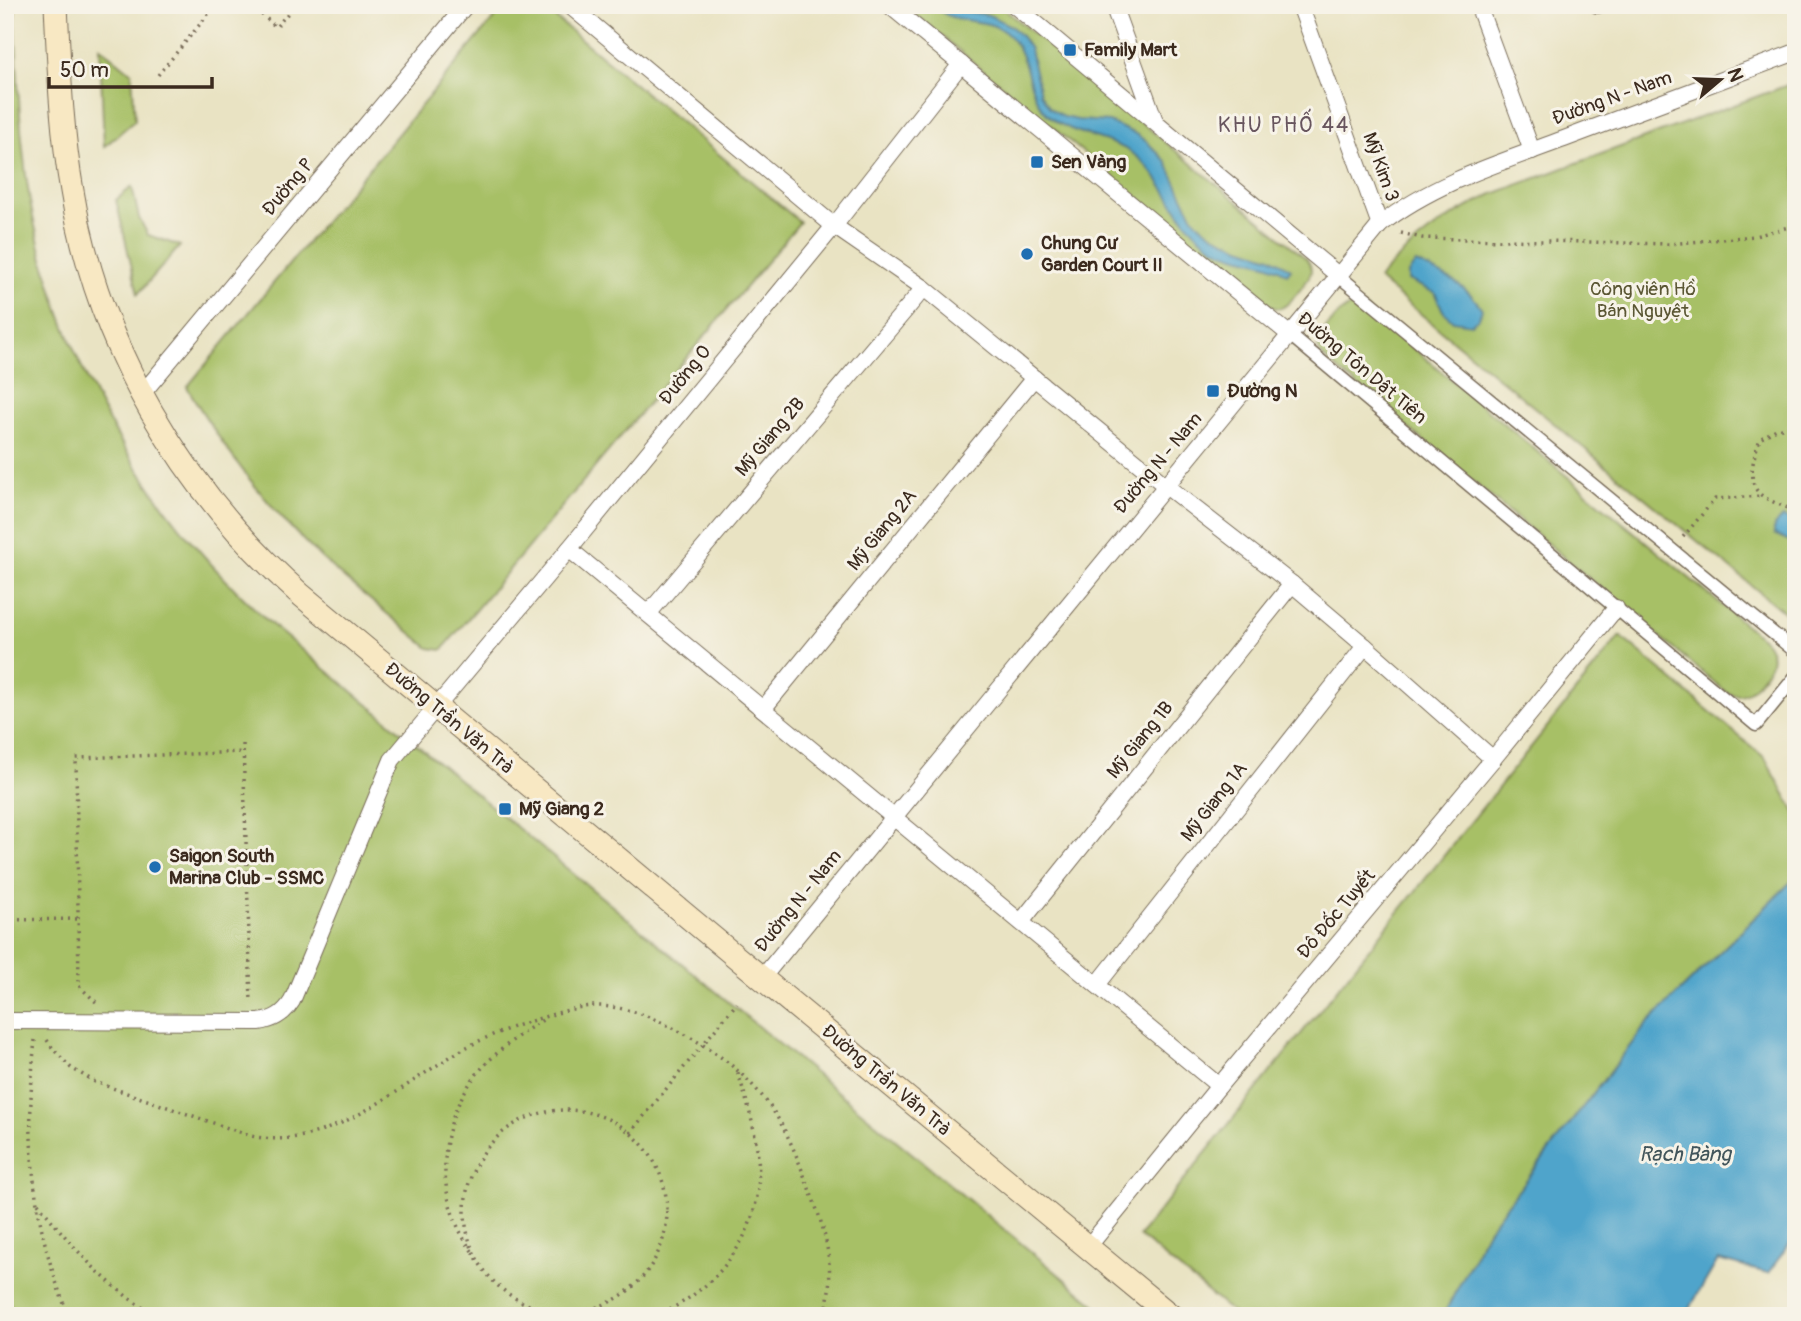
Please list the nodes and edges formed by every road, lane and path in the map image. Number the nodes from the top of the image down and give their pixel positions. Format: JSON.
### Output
{"nodes":[{"id":1,"x":56,"y":5,"type":"edge"},
{"id":2,"x":216,"y":5,"type":"edge"},
{"id":3,"x":251,"y":5,"type":"edge"},
{"id":4,"x":295,"y":5,"type":"edge"},
{"id":5,"x":466,"y":5,"type":"edge"},
{"id":6,"x":569,"y":5,"type":"edge"},
{"id":7,"x":889,"y":5,"type":"edge"},
{"id":8,"x":1014,"y":5,"type":"edge"},
{"id":9,"x":1113,"y":5,"type":"edge"},
{"id":10,"x":1300,"y":5,"type":"edge"},
{"id":11,"x":1478,"y":5,"type":"edge"},
{"id":12,"x":1796,"y":52,"type":"edge"},
{"id":13,"x":961,"y":64,"type":"junction"},
{"id":14,"x":158,"y":75,"type":"dead end"},
{"id":15,"x":1156,"y":122,"type":"junction"},
{"id":16,"x":1532,"y":151,"type":"junction"},
{"id":17,"x":1380,"y":225,"type":"junction"},
{"id":18,"x":1796,"y":225,"type":"edge"},
{"id":19,"x":834,"y":226,"type":"junction"},
{"id":20,"x":1339,"y":276,"type":"junction"},
{"id":21,"x":924,"y":288,"type":"junction"},
{"id":22,"x":1290,"y":335,"type":"junction"},
{"id":23,"x":1034,"y":378,"type":"junction"},
{"id":24,"x":141,"y":395,"type":"junction"},
{"id":25,"x":1796,"y":426,"type":"edge"},
{"id":26,"x":1166,"y":486,"type":"junction"},
{"id":27,"x":1761,"y":496,"type":"junction"},
{"id":28,"x":1796,"y":511,"type":"edge"},
{"id":29,"x":569,"y":549,"type":"junction"},
{"id":30,"x":1672,"y":550,"type":"junction"},
{"id":31,"x":1292,"y":584,"type":"junction"},
{"id":32,"x":1616,"y":608,"type":"junction"},
{"id":33,"x":648,"y":614,"type":"junction"},
{"id":34,"x":1365,"y":646,"type":"junction"},
{"id":35,"x":1796,"y":652,"type":"edge"},
{"id":36,"x":1796,"y":676,"type":"edge"},
{"id":37,"x":436,"y":707,"type":"junction"},
{"id":38,"x":763,"y":709,"type":"junction"},
{"id":39,"x":243,"y":744,"type":"dead end"},
{"id":40,"x":243,"y":751,"type":"junction"},
{"id":41,"x":1493,"y":759,"type":"junction"},
{"id":42,"x":893,"y":817,"type":"junction"},
{"id":43,"x":5,"y":919,"type":"edge"},
{"id":44,"x":78,"y":919,"type":"junction"},
{"id":45,"x":1021,"y":922,"type":"junction"},
{"id":46,"x":762,"y":978,"type":"junction"},
{"id":47,"x":1097,"y":985,"type":"junction"},
{"id":48,"x":251,"y":1002,"type":"dead end"},
{"id":49,"x":96,"y":1003,"type":"dead end"},
{"id":50,"x":737,"y":1003,"type":"dead end"},
{"id":51,"x":550,"y":1015,"type":"junction"},
{"id":52,"x":5,"y":1021,"type":"edge"},
{"id":53,"x":35,"y":1038,"type":"dead end"},
{"id":54,"x":46,"y":1038,"type":"dead end"},
{"id":55,"x":703,"y":1045,"type":"junction"},
{"id":56,"x":736,"y":1069,"type":"junction"},
{"id":57,"x":1219,"y":1086,"type":"junction"},
{"id":58,"x":630,"y":1133,"type":"junction"},
{"id":59,"x":37,"y":1201,"type":"junction"},
{"id":60,"x":1088,"y":1247,"type":"junction"},
{"id":61,"x":480,"y":1262,"type":"junction"},
{"id":62,"x":528,"y":1304,"type":"junction"},
{"id":63,"x":69,"y":1316,"type":"edge"},
{"id":64,"x":156,"y":1316,"type":"edge"},
{"id":65,"x":551,"y":1316,"type":"edge"},
{"id":66,"x":657,"y":1316,"type":"edge"},
{"id":67,"x":827,"y":1316,"type":"edge"},
{"id":68,"x":1171,"y":1316,"type":"edge"}],
"edges":[{"from":1,"to":24,"type":"main road","name":"Đường Trần Văn Trà"},
{"from":2,"to":14,"type":"path"},
{"from":3,"to":4,"type":"path"},
{"from":5,"to":24,"type":"street","name":"Đường P"},
{"from":6,"to":19,"type":"street"},
{"from":7,"to":13,"type":"street","name":"Đường Tôn Dật Tiên"},
{"from":8,"to":15,"type":"street"},
{"from":9,"to":15,"type":"street"},
{"from":10,"to":17,"type":"street","name":"Mỹ Kim 3"},
{"from":11,"to":16,"type":"street"},
{"from":12,"to":16,"type":"street","name":"Đường N - Nam"},
{"from":13,"to":19,"type":"street","name":"Đường O"},
{"from":13,"to":22,"type":"street","name":"Đường Tôn Dật Tiên"},
{"from":15,"to":20,"type":"street"},
{"from":16,"to":17,"type":"street","name":"Đường N - Nam"},
{"from":17,"to":18,"type":"path"},
{"from":17,"to":20,"type":"street","name":"Đường N - Nam"},
{"from":19,"to":21,"type":"street"},
{"from":19,"to":29,"type":"street","name":"Đường O"},
{"from":20,"to":22,"type":"street","name":"Đường N - Nam"},
{"from":20,"to":30,"type":"street"},
{"from":21,"to":23,"type":"street"},
{"from":21,"to":33,"type":"street","name":"Mỹ Giang 2B"},
{"from":22,"to":26,"type":"street","name":"Đường N - Nam"},
{"from":22,"to":32,"type":"street","name":"Đường Tôn Dật Tiên"},
{"from":23,"to":26,"type":"street"},
{"from":23,"to":38,"type":"street","name":"Mỹ Giang 2A"},
{"from":24,"to":37,"type":"main road","name":"Đường Trần Văn Trà"},
{"from":25,"to":27,"type":"path"},
{"from":26,"to":31,"type":"street"},
{"from":26,"to":42,"type":"street","name":"Đường N - Nam"},
{"from":27,"to":28,"type":"path"},
{"from":27,"to":30,"type":"path"},
{"from":29,"to":33,"type":"street"},
{"from":29,"to":37,"type":"street","name":"Đường O"},
{"from":30,"to":35,"type":"street"},
{"from":31,"to":34,"type":"street"},
{"from":31,"to":45,"type":"street","name":"Mỹ Giang 1B"},
{"from":32,"to":36,"type":"street","name":"Đường Tôn Dật Tiên"},
{"from":32,"to":41,"type":"street","name":"Đô Đốc Tuyết"},
{"from":33,"to":38,"type":"street"},
{"from":34,"to":41,"type":"street"},
{"from":34,"to":47,"type":"street","name":"Mỹ Giang 1A"},
{"from":37,"to":46,"type":"main road","name":"Đường Trần Văn Trà"},
{"from":37,"to":52,"type":"street","name":"Đường O"},
{"from":38,"to":42,"type":"street"},
{"from":39,"to":40,"type":"path"},
{"from":40,"to":44,"type":"path"},
{"from":40,"to":48,"type":"path"},
{"from":41,"to":57,"type":"street","name":"Đô Đốc Tuyết"},
{"from":42,"to":45,"type":"street"},
{"from":42,"to":46,"type":"street","name":"Đường N - Nam"},
{"from":43,"to":44,"type":"path"},
{"from":44,"to":49,"type":"path"},
{"from":45,"to":47,"type":"street"},
{"from":46,"to":60,"type":"main road","name":"Đường Trần Văn Trà"},
{"from":47,"to":57,"type":"street"},
{"from":50,"to":55,"type":"path"},
{"from":51,"to":54,"type":"path"},
{"from":51,"to":55,"type":"path"},
{"from":51,"to":61,"type":"path"},
{"from":53,"to":59,"type":"path"},
{"from":55,"to":56,"type":"path"},
{"from":55,"to":58,"type":"path"},
{"from":56,"to":66,"type":"path"},
{"from":56,"to":67,"type":"path"},
{"from":57,"to":60,"type":"street","name":"Đô Đốc Tuyết"},
{"from":58,"to":61,"type":"path"},
{"from":58,"to":62,"type":"path"},
{"from":59,"to":63,"type":"path"},
{"from":59,"to":64,"type":"path"},
{"from":60,"to":68,"type":"main road","name":"Đường Trần Văn Trà"},
{"from":61,"to":62,"type":"path"},
{"from":62,"to":65,"type":"path"}]}
